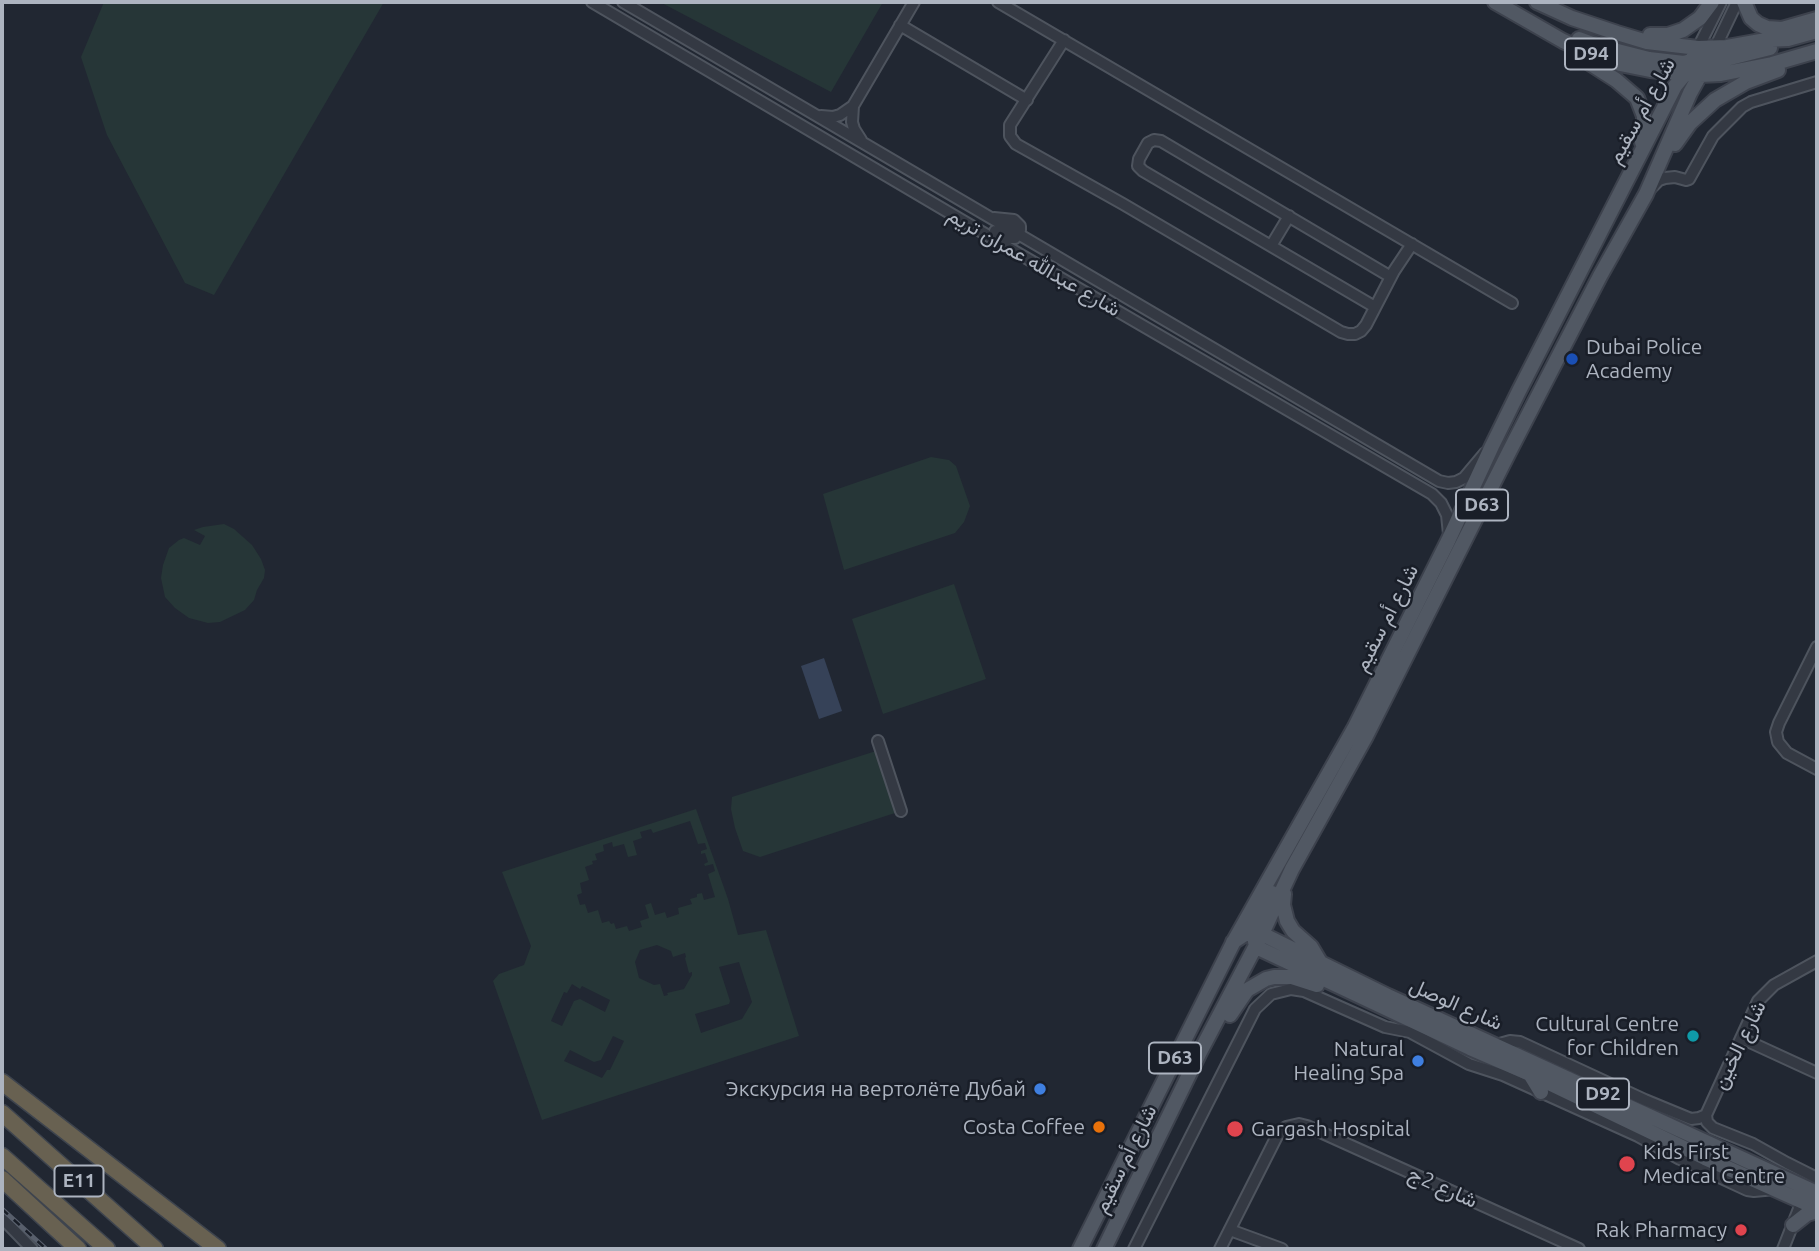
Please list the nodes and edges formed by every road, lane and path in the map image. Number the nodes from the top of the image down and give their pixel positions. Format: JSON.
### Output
{"nodes":[{"id":1,"x":592,"y":2,"type":"edge"},
{"id":2,"x":623,"y":2,"type":"edge"},
{"id":3,"x":914,"y":2,"type":"edge"},
{"id":4,"x":998,"y":2,"type":"edge"},
{"id":5,"x":1537,"y":2,"type":"edge"},
{"id":6,"x":1713,"y":2,"type":"edge"},
{"id":7,"x":1721,"y":2,"type":"edge"},
{"id":8,"x":1737,"y":2,"type":"edge"},
{"id":9,"x":1744,"y":2,"type":"edge"},
{"id":10,"x":1501,"y":5,"type":"edge"},
{"id":11,"x":1817,"y":19,"type":"edge"},
{"id":12,"x":901,"y":25,"type":"junction"},
{"id":13,"x":1817,"y":31,"type":"edge"},
{"id":14,"x":1617,"y":33,"type":"junction"},
{"id":15,"x":1061,"y":39,"type":"junction"},
{"id":16,"x":1788,"y":39,"type":"junction"},
{"id":17,"x":1715,"y":48,"type":"junction"},
{"id":18,"x":1817,"y":53,"type":"edge"},
{"id":19,"x":1694,"y":64,"type":"junction"},
{"id":20,"x":1730,"y":66,"type":"junction"},
{"id":21,"x":1817,"y":82,"type":"edge"},
{"id":22,"x":1027,"y":100,"type":"junction"},
{"id":23,"x":853,"y":106,"type":"junction"},
{"id":24,"x":817,"y":115,"type":"junction"},
{"id":25,"x":862,"y":142,"type":"junction"},
{"id":26,"x":1637,"y":160,"type":"junction"},
{"id":27,"x":920,"y":194,"type":"junction"},
{"id":28,"x":1646,"y":194,"type":"junction"},
{"id":29,"x":1289,"y":216,"type":"junction"},
{"id":30,"x":1018,"y":234,"type":"junction"},
{"id":31,"x":1409,"y":243,"type":"junction"},
{"id":32,"x":1272,"y":246,"type":"junction"},
{"id":33,"x":1393,"y":274,"type":"junction"},
{"id":34,"x":1512,"y":303,"type":"dead end"},
{"id":35,"x":1376,"y":307,"type":"junction"},
{"id":36,"x":1492,"y":446,"type":"junction"},
{"id":37,"x":1448,"y":541,"type":"junction"},
{"id":38,"x":1817,"y":647,"type":"edge"},
{"id":39,"x":878,"y":741,"type":"dead end"},
{"id":40,"x":1817,"y":769,"type":"edge"},
{"id":41,"x":901,"y":811,"type":"dead end"},
{"id":42,"x":1300,"y":825,"type":"junction"},
{"id":43,"x":1292,"y":869,"type":"junction"},
{"id":44,"x":1259,"y":933,"type":"junction"},
{"id":45,"x":1233,"y":943,"type":"junction"},
{"id":46,"x":1817,"y":961,"type":"edge"},
{"id":47,"x":1321,"y":963,"type":"junction"},
{"id":48,"x":1361,"y":996,"type":"junction"},
{"id":49,"x":1741,"y":1038,"type":"junction"},
{"id":50,"x":1208,"y":1039,"type":"junction"},
{"id":51,"x":1496,"y":1045,"type":"junction"},
{"id":52,"x":1200,"y":1052,"type":"junction"},
{"id":53,"x":1817,"y":1073,"type":"edge"},
{"id":54,"x":1530,"y":1074,"type":"junction"},
{"id":55,"x":2,"y":1082,"type":"edge"},
{"id":56,"x":1541,"y":1092,"type":"junction"},
{"id":57,"x":2,"y":1113,"type":"edge"},
{"id":58,"x":1682,"y":1115,"type":"junction"},
{"id":59,"x":1706,"y":1115,"type":"junction"},
{"id":60,"x":1661,"y":1121,"type":"junction"},
{"id":61,"x":2,"y":1156,"type":"edge"},
{"id":62,"x":1817,"y":1178,"type":"edge"},
{"id":63,"x":2,"y":1179,"type":"edge"},
{"id":64,"x":1782,"y":1192,"type":"junction"},
{"id":65,"x":2,"y":1193,"type":"edge"},
{"id":66,"x":1817,"y":1193,"type":"edge"},
{"id":67,"x":1817,"y":1199,"type":"edge"},
{"id":68,"x":1802,"y":1201,"type":"junction"},
{"id":69,"x":1817,"y":1209,"type":"edge"},
{"id":70,"x":3,"y":1220,"type":"edge"},
{"id":71,"x":1794,"y":1223,"type":"junction"},
{"id":72,"x":1232,"y":1227,"type":"junction"},
{"id":73,"x":33,"y":1248,"type":"edge"},
{"id":74,"x":1279,"y":1248,"type":"edge"},
{"id":75,"x":65,"y":1249,"type":"edge"},
{"id":76,"x":78,"y":1249,"type":"edge"},
{"id":77,"x":107,"y":1249,"type":"edge"},
{"id":78,"x":155,"y":1249,"type":"edge"},
{"id":79,"x":219,"y":1249,"type":"edge"},
{"id":80,"x":1080,"y":1249,"type":"edge"},
{"id":81,"x":1104,"y":1249,"type":"edge"},
{"id":82,"x":1134,"y":1249,"type":"edge"},
{"id":83,"x":1220,"y":1249,"type":"edge"},
{"id":84,"x":1579,"y":1249,"type":"edge"},
{"id":85,"x":1783,"y":1249,"type":"edge"}],
"edges":[{"from":1,"to":27,"type":"street","name":"شارع عبدالله عمران تريم"},
{"from":2,"to":24,"type":"street","name":"شارع عبدالله عمران تريم"},
{"from":3,"to":12,"type":"street"},
{"from":4,"to":15,"type":"street"},
{"from":5,"to":14,"type":"main road","number":"D94"},
{"from":6,"to":14,"type":"main road"},
{"from":7,"to":19,"type":"street","name":"شارع أم سقيم"},
{"from":8,"to":17,"type":"street"},
{"from":9,"to":11,"type":"main road"},
{"from":10,"to":19,"type":"main road"},
{"from":10,"to":26,"type":"main road"},
{"from":12,"to":22,"type":"street"},
{"from":12,"to":23,"type":"street"},
{"from":13,"to":16,"type":"main road"},
{"from":14,"to":19,"type":"main road","number":"D94"},
{"from":15,"to":22,"type":"street"},
{"from":15,"to":31,"type":"street"},
{"from":16,"to":17,"type":"main road"},
{"from":16,"to":20,"type":"main road"},
{"from":17,"to":19,"type":"main road"},
{"from":18,"to":20,"type":"main road"},
{"from":18,"to":28,"type":"main road"},
{"from":19,"to":20,"type":"main road"},
{"from":19,"to":26,"type":"main road","name":"شارع أم سقيم","number":"D63"},
{"from":19,"to":28,"type":"main road","name":"شارع أم سقيم","number":"D63"},
{"from":21,"to":28,"type":"street"},
{"from":22,"to":35,"type":"street"},
{"from":23,"to":24,"type":"street"},
{"from":23,"to":25,"type":"street"},
{"from":24,"to":25,"type":"street","name":"شارع عبدالله عمران تريم"},
{"from":25,"to":30,"type":"street","name":"شارع عبدالله عمران تريم"},
{"from":26,"to":36,"type":"main road","name":"شارع أم سقيم","number":"D63"},
{"from":27,"to":30,"type":"street"},
{"from":27,"to":37,"type":"street","name":"شارع عبدالله عمران تريم"},
{"from":28,"to":43,"type":"main road","name":"شارع أم سقيم","number":"D63"},
{"from":29,"to":32,"type":"street"},
{"from":29,"to":32,"type":"street"},
{"from":29,"to":33,"type":"street"},
{"from":30,"to":36,"type":"street","name":"شارع عبدالله عمران تريم"},
{"from":31,"to":33,"type":"street"},
{"from":31,"to":34,"type":"street"},
{"from":32,"to":35,"type":"street"},
{"from":33,"to":35,"type":"street"},
{"from":36,"to":37,"type":"main road","name":"شارع أم سقيم","number":"D63"},
{"from":37,"to":42,"type":"main road","name":"شارع أم سقيم","number":"D63"},
{"from":38,"to":40,"type":"street"},
{"from":39,"to":41,"type":"street"},
{"from":42,"to":44,"type":"main road"},
{"from":42,"to":45,"type":"main road","name":"شارع أم سقيم","number":"D63"},
{"from":43,"to":44,"type":"main road","name":"شارع أم سقيم","number":"D63"},
{"from":43,"to":47,"type":"main road"},
{"from":44,"to":45,"type":"main road"},
{"from":44,"to":47,"type":"main road","name":"شارع الوصل","number":"D92"},
{"from":44,"to":48,"type":"main road","name":"شارع الوصل","number":"D92"},
{"from":44,"to":50,"type":"main road","name":"شارع أم سقيم","number":"D63"},
{"from":45,"to":52,"type":"main road"},
{"from":45,"to":80,"type":"main road","name":"شارع أم سقيم","number":"D63"},
{"from":46,"to":49,"type":"street","name":"شارع الخين"},
{"from":47,"to":51,"type":"main road","name":"شارع الوصل","number":"D92"},
{"from":48,"to":50,"type":"main road"},
{"from":48,"to":54,"type":"main road","name":"شارع الوصل","number":"D92"},
{"from":49,"to":53,"type":"street"},
{"from":49,"to":59,"type":"street","name":"شارع الخين"},
{"from":50,"to":52,"type":"main road","name":"شارع أم سقيم","number":"D63"},
{"from":51,"to":58,"type":"street"},
{"from":51,"to":60,"type":"main road","name":"شارع الوصل","number":"D92"},
{"from":52,"to":81,"type":"main road","name":"شارع أم سقيم","number":"D63"},
{"from":54,"to":56,"type":"main road"},
{"from":54,"to":64,"type":"main road","name":"شارع الوصل","number":"D92"},
{"from":55,"to":79,"type":"highway"},
{"from":56,"to":64,"type":"street"},
{"from":56,"to":82,"type":"street"},
{"from":57,"to":78,"type":"highway","number":"E11"},
{"from":58,"to":59,"type":"street"},
{"from":58,"to":60,"type":"main road"},
{"from":59,"to":62,"type":"street"},
{"from":60,"to":66,"type":"main road","name":"شارع الوصل","number":"D92"},
{"from":61,"to":77,"type":"highway","number":"E11"},
{"from":63,"to":76,"type":"highway"},
{"from":64,"to":68,"type":"main road","name":"شارع الوصل","number":"D92"},
{"from":64,"to":71,"type":"main road"},
{"from":65,"to":75,"type":"highway"},
{"from":67,"to":68,"type":"main road"},
{"from":68,"to":69,"type":"main road","name":"شارع الوصل","number":"D92"},
{"from":68,"to":71,"type":"street"},
{"from":69,"to":71,"type":"main road"},
{"from":70,"to":73,"type":"street"},
{"from":71,"to":85,"type":"street"},
{"from":72,"to":74,"type":"street"},
{"from":72,"to":83,"type":"street"},
{"from":72,"to":84,"type":"street","name":"شارع 2ج"}]}
